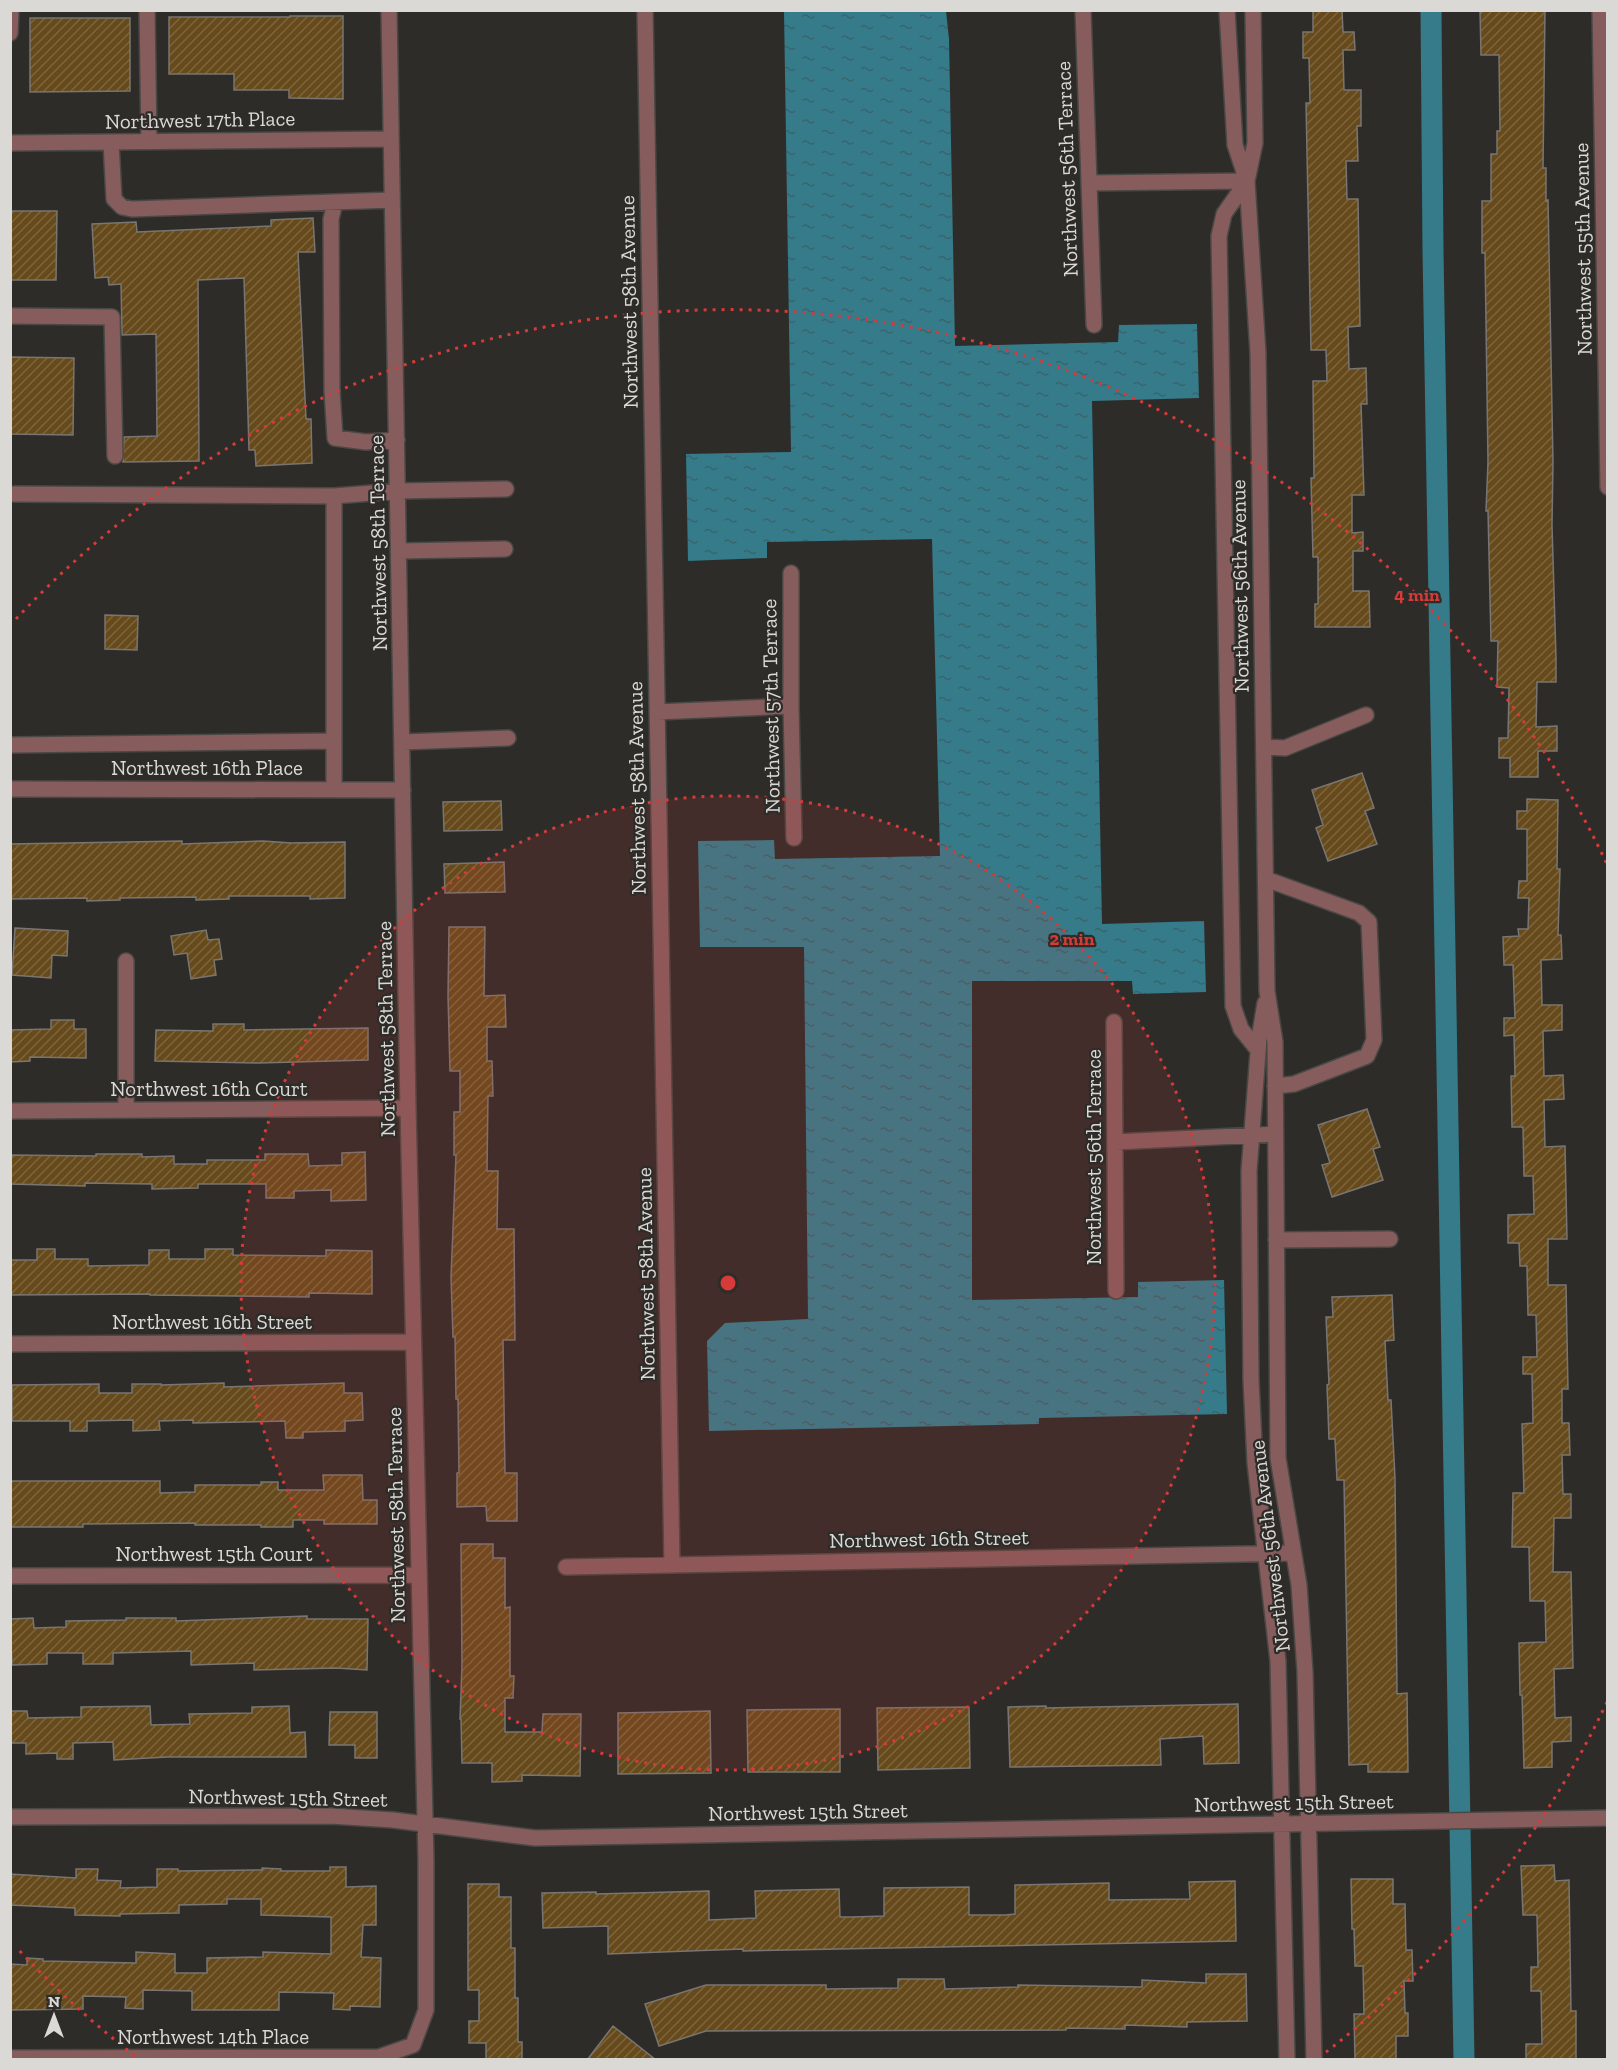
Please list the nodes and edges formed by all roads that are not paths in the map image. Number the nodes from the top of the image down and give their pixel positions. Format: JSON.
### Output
{"nodes":[{"id":1,"x":11,"y":10,"type":"edge"},
{"id":2,"x":147,"y":10,"type":"edge"},
{"id":3,"x":389,"y":10,"type":"edge"},
{"id":4,"x":645,"y":10,"type":"edge"},
{"id":5,"x":1083,"y":10,"type":"edge"},
{"id":6,"x":1227,"y":10,"type":"edge"},
{"id":7,"x":1252,"y":10,"type":"edge"},
{"id":8,"x":1600,"y":10,"type":"edge"},
{"id":9,"x":10,"y":33,"type":"edge"},
{"id":10,"x":391,"y":139,"type":"junction"},
{"id":11,"x":111,"y":142,"type":"junction"},
{"id":12,"x":149,"y":142,"type":"junction"},
{"id":13,"x":10,"y":143,"type":"edge"},
{"id":14,"x":1247,"y":181,"type":"junction"},
{"id":15,"x":1089,"y":183,"type":"junction"},
{"id":16,"x":392,"y":200,"type":"junction"},
{"id":17,"x":335,"y":203,"type":"junction"},
{"id":18,"x":1605,"y":234,"type":"edge"},
{"id":19,"x":1606,"y":270,"type":"edge"},
{"id":20,"x":10,"y":316,"type":"edge"},
{"id":21,"x":1094,"y":325,"type":"dead end"},
{"id":22,"x":397,"y":440,"type":"junction"},
{"id":23,"x":115,"y":456,"type":"dead end"},
{"id":24,"x":1608,"y":487,"type":"edge"},
{"id":25,"x":506,"y":489,"type":"dead end"},
{"id":26,"x":398,"y":491,"type":"junction"},
{"id":27,"x":14,"y":494,"type":"dead end"},
{"id":28,"x":334,"y":496,"type":"junction"},
{"id":29,"x":505,"y":549,"type":"dead end"},
{"id":30,"x":399,"y":551,"type":"junction"},
{"id":31,"x":791,"y":573,"type":"dead end"},
{"id":32,"x":791,"y":706,"type":"junction"},
{"id":33,"x":657,"y":712,"type":"junction"},
{"id":34,"x":1366,"y":715,"type":"dead end"},
{"id":35,"x":508,"y":738,"type":"dead end"},
{"id":36,"x":334,"y":741,"type":"junction"},
{"id":37,"x":402,"y":742,"type":"junction"},
{"id":38,"x":10,"y":744,"type":"edge"},
{"id":39,"x":1264,"y":747,"type":"junction"},
{"id":40,"x":10,"y":789,"type":"edge"},
{"id":41,"x":334,"y":790,"type":"junction"},
{"id":42,"x":403,"y":790,"type":"junction"},
{"id":43,"x":794,"y":838,"type":"dead end"},
{"id":44,"x":1266,"y":879,"type":"junction"},
{"id":45,"x":126,"y":961,"type":"dead end"},
{"id":46,"x":1268,"y":991,"type":"junction"},
{"id":47,"x":1114,"y":1022,"type":"dead end"},
{"id":48,"x":1258,"y":1050,"type":"junction"},
{"id":49,"x":1275,"y":1086,"type":"junction"},
{"id":50,"x":408,"y":1108,"type":"junction"},
{"id":51,"x":126,"y":1110,"type":"junction"},
{"id":52,"x":10,"y":1111,"type":"edge"},
{"id":53,"x":1275,"y":1134,"type":"junction"},
{"id":54,"x":1251,"y":1135,"type":"junction"},
{"id":55,"x":1115,"y":1142,"type":"junction"},
{"id":56,"x":1390,"y":1239,"type":"dead end"},
{"id":57,"x":1276,"y":1240,"type":"junction"},
{"id":58,"x":1116,"y":1291,"type":"dead end"},
{"id":59,"x":414,"y":1342,"type":"junction"},
{"id":60,"x":10,"y":1344,"type":"edge"},
{"id":61,"x":1266,"y":1554,"type":"junction"},
{"id":62,"x":1293,"y":1554,"type":"junction"},
{"id":63,"x":672,"y":1565,"type":"junction"},
{"id":64,"x":566,"y":1567,"type":"dead end"},
{"id":65,"x":418,"y":1575,"type":"junction"},
{"id":66,"x":10,"y":1576,"type":"edge"},
{"id":67,"x":10,"y":1817,"type":"edge"},
{"id":68,"x":1608,"y":1818,"type":"edge"},
{"id":69,"x":1310,"y":1823,"type":"junction"},
{"id":70,"x":1282,"y":1824,"type":"junction"},
{"id":71,"x":425,"y":1825,"type":"junction"},
{"id":72,"x":414,"y":2045,"type":"joint"},
{"id":73,"x":10,"y":2058,"type":"edge"},
{"id":74,"x":1287,"y":2060,"type":"edge"},
{"id":75,"x":1314,"y":2060,"type":"edge"}],
"edges":[{"from":1,"to":9,"type":"street"},
{"from":2,"to":12,"type":"street"},
{"from":3,"to":10,"type":"street","name":"Northwest 58th Terrace"},
{"from":4,"to":33,"type":"street","name":"Northwest 58th Avenue"},
{"from":5,"to":15,"type":"street","name":"Northwest 56th Terrace"},
{"from":6,"to":14,"type":"street","name":"Northwest 56th Avenue"},
{"from":7,"to":14,"type":"street","name":"Northwest 56th Avenue"},
{"from":8,"to":18,"type":"street","name":"Northwest 55th Avenue"},
{"from":10,"to":12,"type":"street","name":"Northwest 17th Place"},
{"from":10,"to":16,"type":"street","name":"Northwest 58th Terrace"},
{"from":11,"to":12,"type":"street","name":"Northwest 17th Place"},
{"from":11,"to":13,"type":"street","name":"Northwest 17th Place"},
{"from":11,"to":17,"type":"street"},
{"from":14,"to":15,"type":"street"},
{"from":14,"to":39,"type":"street","name":"Northwest 56th Avenue"},
{"from":14,"to":48,"type":"street"},
{"from":15,"to":21,"type":"street","name":"Northwest 56th Terrace"},
{"from":16,"to":17,"type":"street"},
{"from":16,"to":22,"type":"street","name":"Northwest 58th Terrace"},
{"from":17,"to":22,"type":"street"},
{"from":18,"to":19,"type":"street","name":"Northwest 55th Avenue"},
{"from":19,"to":24,"type":"street","name":"Northwest 55th Avenue"},
{"from":20,"to":23,"type":"street"},
{"from":22,"to":26,"type":"street","name":"Northwest 58th Terrace"},
{"from":25,"to":26,"type":"street"},
{"from":26,"to":28,"type":"street"},
{"from":26,"to":30,"type":"street","name":"Northwest 58th Terrace"},
{"from":27,"to":28,"type":"street"},
{"from":28,"to":36,"type":"street"},
{"from":29,"to":30,"type":"street"},
{"from":30,"to":37,"type":"street","name":"Northwest 58th Terrace"},
{"from":31,"to":32,"type":"street","name":"Northwest 57th Terrace"},
{"from":32,"to":33,"type":"street"},
{"from":32,"to":43,"type":"street","name":"Northwest 57th Terrace"},
{"from":33,"to":63,"type":"street","name":"Northwest 58th Avenue"},
{"from":34,"to":39,"type":"street"},
{"from":35,"to":37,"type":"street"},
{"from":36,"to":38,"type":"street"},
{"from":36,"to":41,"type":"street"},
{"from":37,"to":42,"type":"street","name":"Northwest 58th Terrace"},
{"from":39,"to":44,"type":"street","name":"Northwest 56th Avenue"},
{"from":40,"to":41,"type":"street","name":"Northwest 16th Place"},
{"from":41,"to":42,"type":"street","name":"Northwest 16th Place"},
{"from":42,"to":50,"type":"street","name":"Northwest 58th Terrace"},
{"from":44,"to":46,"type":"street","name":"Northwest 56th Avenue"},
{"from":44,"to":49,"type":"street"},
{"from":45,"to":51,"type":"street"},
{"from":46,"to":48,"type":"street","name":"Northwest 56th Avenue"},
{"from":46,"to":49,"type":"street","name":"Northwest 56th Avenue"},
{"from":47,"to":55,"type":"street","name":"Northwest 56th Terrace"},
{"from":48,"to":54,"type":"street","name":"Northwest 56th Avenue"},
{"from":49,"to":53,"type":"street","name":"Northwest 56th Avenue"},
{"from":50,"to":51,"type":"street","name":"Northwest 16th Court"},
{"from":50,"to":59,"type":"street","name":"Northwest 58th Terrace"},
{"from":51,"to":52,"type":"street","name":"Northwest 16th Court"},
{"from":53,"to":54,"type":"street"},
{"from":53,"to":57,"type":"street","name":"Northwest 56th Avenue"},
{"from":54,"to":55,"type":"street"},
{"from":54,"to":61,"type":"street","name":"Northwest 56th Avenue"},
{"from":55,"to":58,"type":"street","name":"Northwest 56th Terrace"},
{"from":56,"to":57,"type":"street"},
{"from":57,"to":62,"type":"street","name":"Northwest 56th Avenue"},
{"from":59,"to":60,"type":"street","name":"Northwest 16th Street"},
{"from":59,"to":65,"type":"street","name":"Northwest 58th Terrace"},
{"from":61,"to":62,"type":"street","name":"Northwest 16th Street"},
{"from":61,"to":63,"type":"street","name":"Northwest 16th Street"},
{"from":61,"to":70,"type":"street","name":"Northwest 56th Avenue"},
{"from":62,"to":69,"type":"street","name":"Northwest 56th Avenue"},
{"from":63,"to":64,"type":"street","name":"Northwest 16th Street"},
{"from":65,"to":66,"type":"street","name":"Northwest 15th Court"},
{"from":65,"to":71,"type":"street","name":"Northwest 58th Terrace"},
{"from":67,"to":71,"type":"street","name":"Northwest 15th Street"},
{"from":68,"to":69,"type":"street","name":"Northwest 15th Street"},
{"from":69,"to":70,"type":"street","name":"Northwest 15th Street"},
{"from":69,"to":75,"type":"street","name":"Northwest 56th Avenue"},
{"from":70,"to":71,"type":"street","name":"Northwest 15th Street"},
{"from":70,"to":74,"type":"street","name":"Northwest 56th Avenue"},
{"from":71,"to":72,"type":"street","name":"Northwest 58th Terrace"},
{"from":72,"to":73,"type":"street","name":"Northwest 14th Place"}]}
